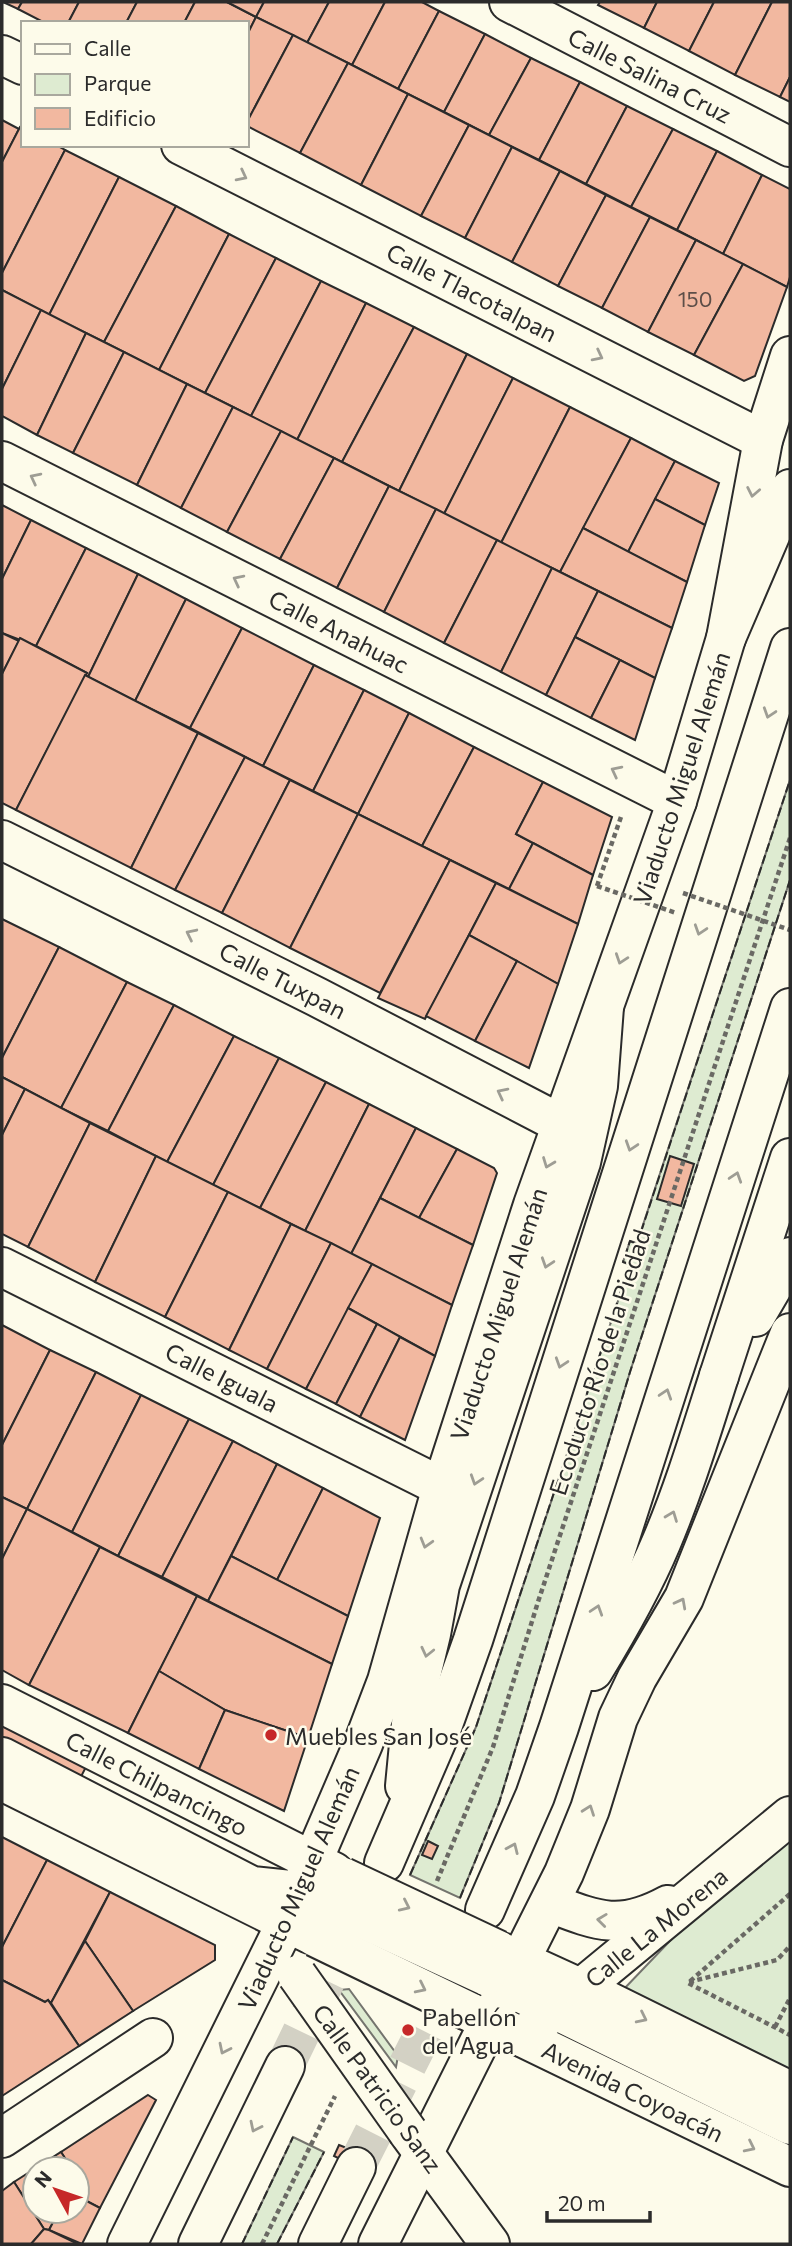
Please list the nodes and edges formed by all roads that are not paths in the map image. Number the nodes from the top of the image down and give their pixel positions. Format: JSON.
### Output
{"nodes":[{"id":1,"x":509,"y":2,"type":"edge"},
{"id":2,"x":2,"y":55,"type":"edge"},
{"id":3,"x":21,"y":64,"type":"edge"},
{"id":4,"x":185,"y":147,"type":"edge"},
{"id":5,"x":790,"y":147,"type":"edge"},
{"id":6,"x":790,"y":356,"type":"edge"},
{"id":7,"x":763,"y":440,"type":"junction"},
{"id":8,"x":2,"y":461,"type":"edge"},
{"id":9,"x":790,"y":489,"type":"edge"},
{"id":10,"x":726,"y":638,"type":"junction"},
{"id":11,"x":790,"y":648,"type":"edge"},
{"id":12,"x":677,"y":801,"type":"junction"},
{"id":13,"x":2,"y":840,"type":"edge"},
{"id":14,"x":604,"y":1007,"type":"junction"},
{"id":15,"x":790,"y":1007,"type":"edge"},
{"id":16,"x":563,"y":1125,"type":"junction"},
{"id":17,"x":790,"y":1158,"type":"edge"},
{"id":18,"x":790,"y":1258,"type":"edge"},
{"id":19,"x":2,"y":1267,"type":"edge"},
{"id":20,"x":790,"y":1333,"type":"edge"},
{"id":21,"x":719,"y":1376,"type":"junction"},
{"id":22,"x":783,"y":1379,"type":"edge"},
{"id":23,"x":442,"y":1487,"type":"junction"},
{"id":24,"x":2,"y":1704,"type":"edge"},
{"id":25,"x":2,"y":1720,"type":"edge"},
{"id":26,"x":559,"y":1727,"type":"junction"},
{"id":27,"x":2,"y":1757,"type":"edge"},
{"id":28,"x":2,"y":1781,"type":"edge"},
{"id":29,"x":790,"y":1816,"type":"edge"},
{"id":30,"x":401,"y":1826,"type":"junction"},
{"id":31,"x":384,"y":1863,"type":"dead end"},
{"id":32,"x":710,"y":1882,"type":"junction"},
{"id":33,"x":315,"y":1899,"type":"junction"},
{"id":34,"x":550,"y":1903,"type":"junction"},
{"id":35,"x":485,"y":1910,"type":"dead end"},
{"id":36,"x":503,"y":1968,"type":"junction"},
{"id":37,"x":569,"y":1998,"type":"junction"},
{"id":38,"x":493,"y":2023,"type":"junction"},
{"id":39,"x":153,"y":2038,"type":"dead end"},
{"id":40,"x":285,"y":2066,"type":"tunnel mouth"},
{"id":41,"x":790,"y":2091,"type":"edge"},
{"id":42,"x":790,"y":2125,"type":"edge"},
{"id":43,"x":2,"y":2138,"type":"edge"},
{"id":44,"x":416,"y":2143,"type":"junction"},
{"id":45,"x":356,"y":2167,"type":"tunnel mouth"},
{"id":46,"x":790,"y":2167,"type":"edge"},
{"id":47,"x":127,"y":2244,"type":"edge"},
{"id":48,"x":198,"y":2244,"type":"edge"},
{"id":49,"x":318,"y":2244,"type":"edge"},
{"id":50,"x":378,"y":2244,"type":"edge"},
{"id":51,"x":490,"y":2244,"type":"edge"}],
"edges":[{"from":1,"to":5,"type":"main road","name":"Calle Salina Cruz"},
{"from":2,"to":3,"type":"main road"},
{"from":4,"to":7,"type":"main road","name":"Calle Tlacotalpan","one_way":true},
{"from":6,"to":7,"type":"main road","name":"Viaducto Miguel Alemán"},
{"from":7,"to":10,"type":"main road","name":"Viaducto Miguel Alemán","one_way":true},
{"from":12,"to":8,"type":"main road","name":"Calle Anahuac","one_way":true},
{"from":9,"to":10,"type":"main road"},
{"from":10,"to":12,"type":"main road","name":"Viaducto Miguel Alemán"},
{"from":11,"to":30,"type":"main road","one_way":true},
{"from":12,"to":14,"type":"main road","name":"Viaducto Miguel Alemán","one_way":true},
{"from":16,"to":13,"type":"main road","name":"Calle Tuxpan","one_way":true},
{"from":14,"to":16,"type":"main road","name":"Viaducto Miguel Alemán"},
{"from":14,"to":30,"type":"main road","one_way":true},
{"from":26,"to":15,"type":"main road","one_way":true},
{"from":16,"to":23,"type":"main road","name":"Viaducto Miguel Alemán","one_way":true},
{"from":17,"to":21,"type":"main road"},
{"from":18,"to":21,"type":"main road"},
{"from":19,"to":23,"type":"main road","name":"Calle Iguala"},
{"from":20,"to":22,"type":"main road"},
{"from":26,"to":21,"type":"main road","one_way":true},
{"from":34,"to":22,"type":"main road","one_way":true},
{"from":23,"to":33,"type":"main road","name":"Viaducto Miguel Alemán","one_way":true},
{"from":24,"to":33,"type":"main road","name":"Calle Chilpancingo"},
{"from":25,"to":33,"type":"main road"},
{"from":35,"to":26,"type":"main road","one_way":true},
{"from":27,"to":33,"type":"main road"},
{"from":28,"to":33,"type":"main road"},
{"from":29,"to":32,"type":"main road","name":"Calle La Morena"},
{"from":30,"to":31,"type":"main road"},
{"from":32,"to":34,"type":"main road","one_way":true},
{"from":32,"to":37,"type":"main road","name":"Calle La Morena"},
{"from":33,"to":36,"type":"main road","bridge":true},
{"from":33,"to":38,"type":"main road","name":"Avenida Coyoacán","one_way":true,"bridge":true},
{"from":33,"to":44,"type":"main road","name":"Calle Patricio Sanz","bridge":true},
{"from":33,"to":47,"type":"main road","name":"Viaducto Miguel Alemán","one_way":true},
{"from":34,"to":36,"type":"main road"},
{"from":36,"to":37,"type":"main road"},
{"from":36,"to":38,"type":"main road"},
{"from":37,"to":38,"type":"main road","name":"Calle La Morena"},
{"from":37,"to":41,"type":"main road","one_way":true},
{"from":37,"to":42,"type":"main road"},
{"from":38,"to":44,"type":"main road"},
{"from":38,"to":46,"type":"main road","name":"Avenida Coyoacán","one_way":true},
{"from":39,"to":43,"type":"main road"},
{"from":40,"to":48,"type":"main road","one_way":true},
{"from":44,"to":50,"type":"main road"},
{"from":44,"to":51,"type":"main road","name":"Calle Patricio Sanz"},
{"from":45,"to":49,"type":"main road"}]}
